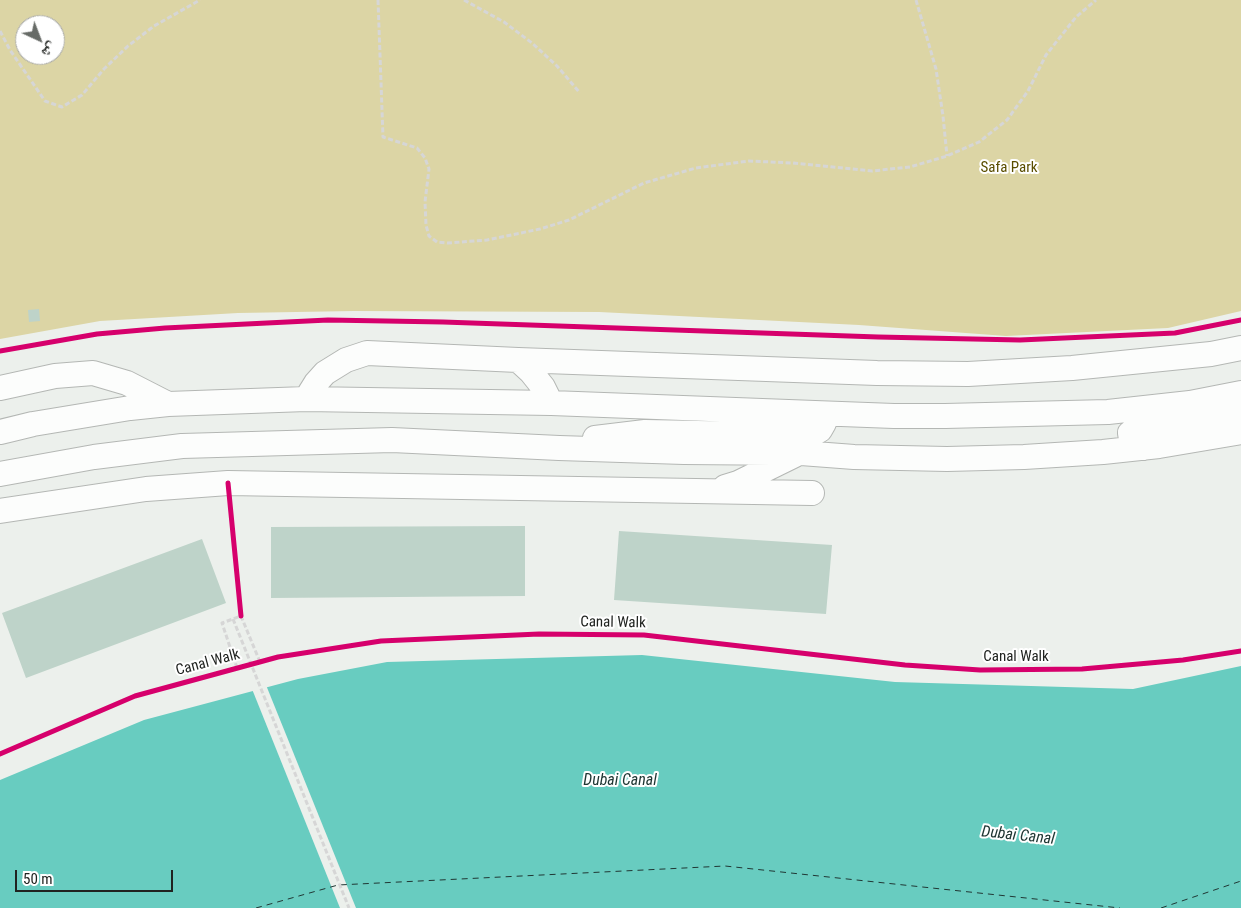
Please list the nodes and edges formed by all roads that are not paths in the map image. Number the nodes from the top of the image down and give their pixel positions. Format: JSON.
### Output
{"nodes":[{"id":1,"x":1241,"y":348,"type":"edge"},
{"id":2,"x":518,"y":360,"type":"junction"},
{"id":3,"x":0,"y":388,"type":"edge"},
{"id":4,"x":1241,"y":393,"type":"edge"},
{"id":5,"x":306,"y":399,"type":"junction"},
{"id":6,"x":551,"y":403,"type":"junction"},
{"id":7,"x":168,"y":404,"type":"junction"},
{"id":8,"x":1241,"y":410,"type":"edge"},
{"id":9,"x":814,"y":413,"type":"junction"},
{"id":10,"x":0,"y":432,"type":"edge"},
{"id":11,"x":1241,"y":432,"type":"edge"},
{"id":12,"x":559,"y":448,"type":"junction"},
{"id":13,"x":1143,"y":448,"type":"junction"},
{"id":14,"x":801,"y":453,"type":"junction"},
{"id":15,"x":0,"y":474,"type":"edge"},
{"id":16,"x":706,"y":492,"type":"junction"},
{"id":17,"x":812,"y":493,"type":"dead end"},
{"id":18,"x":0,"y":496,"type":"edge"},
{"id":19,"x":27,"y":507,"type":"junction"},
{"id":20,"x":0,"y":511,"type":"edge"}],
"edges":[{"from":1,"to":2,"type":"street"},
{"from":2,"to":5,"type":"street"},
{"from":2,"to":6,"type":"street"},
{"from":3,"to":7,"type":"street"},
{"from":4,"to":9,"type":"street"},
{"from":5,"to":6,"type":"street"},
{"from":5,"to":7,"type":"street"},
{"from":6,"to":9,"type":"street"},
{"from":7,"to":10,"type":"street"},
{"from":8,"to":13,"type":"street"},
{"from":9,"to":12,"type":"street"},
{"from":11,"to":13,"type":"street"},
{"from":12,"to":14,"type":"street"},
{"from":12,"to":15,"type":"street"},
{"from":13,"to":14,"type":"street"},
{"from":14,"to":16,"type":"street"},
{"from":16,"to":17,"type":"street"},
{"from":16,"to":19,"type":"street"},
{"from":18,"to":19,"type":"street"},
{"from":19,"to":20,"type":"street"}]}
